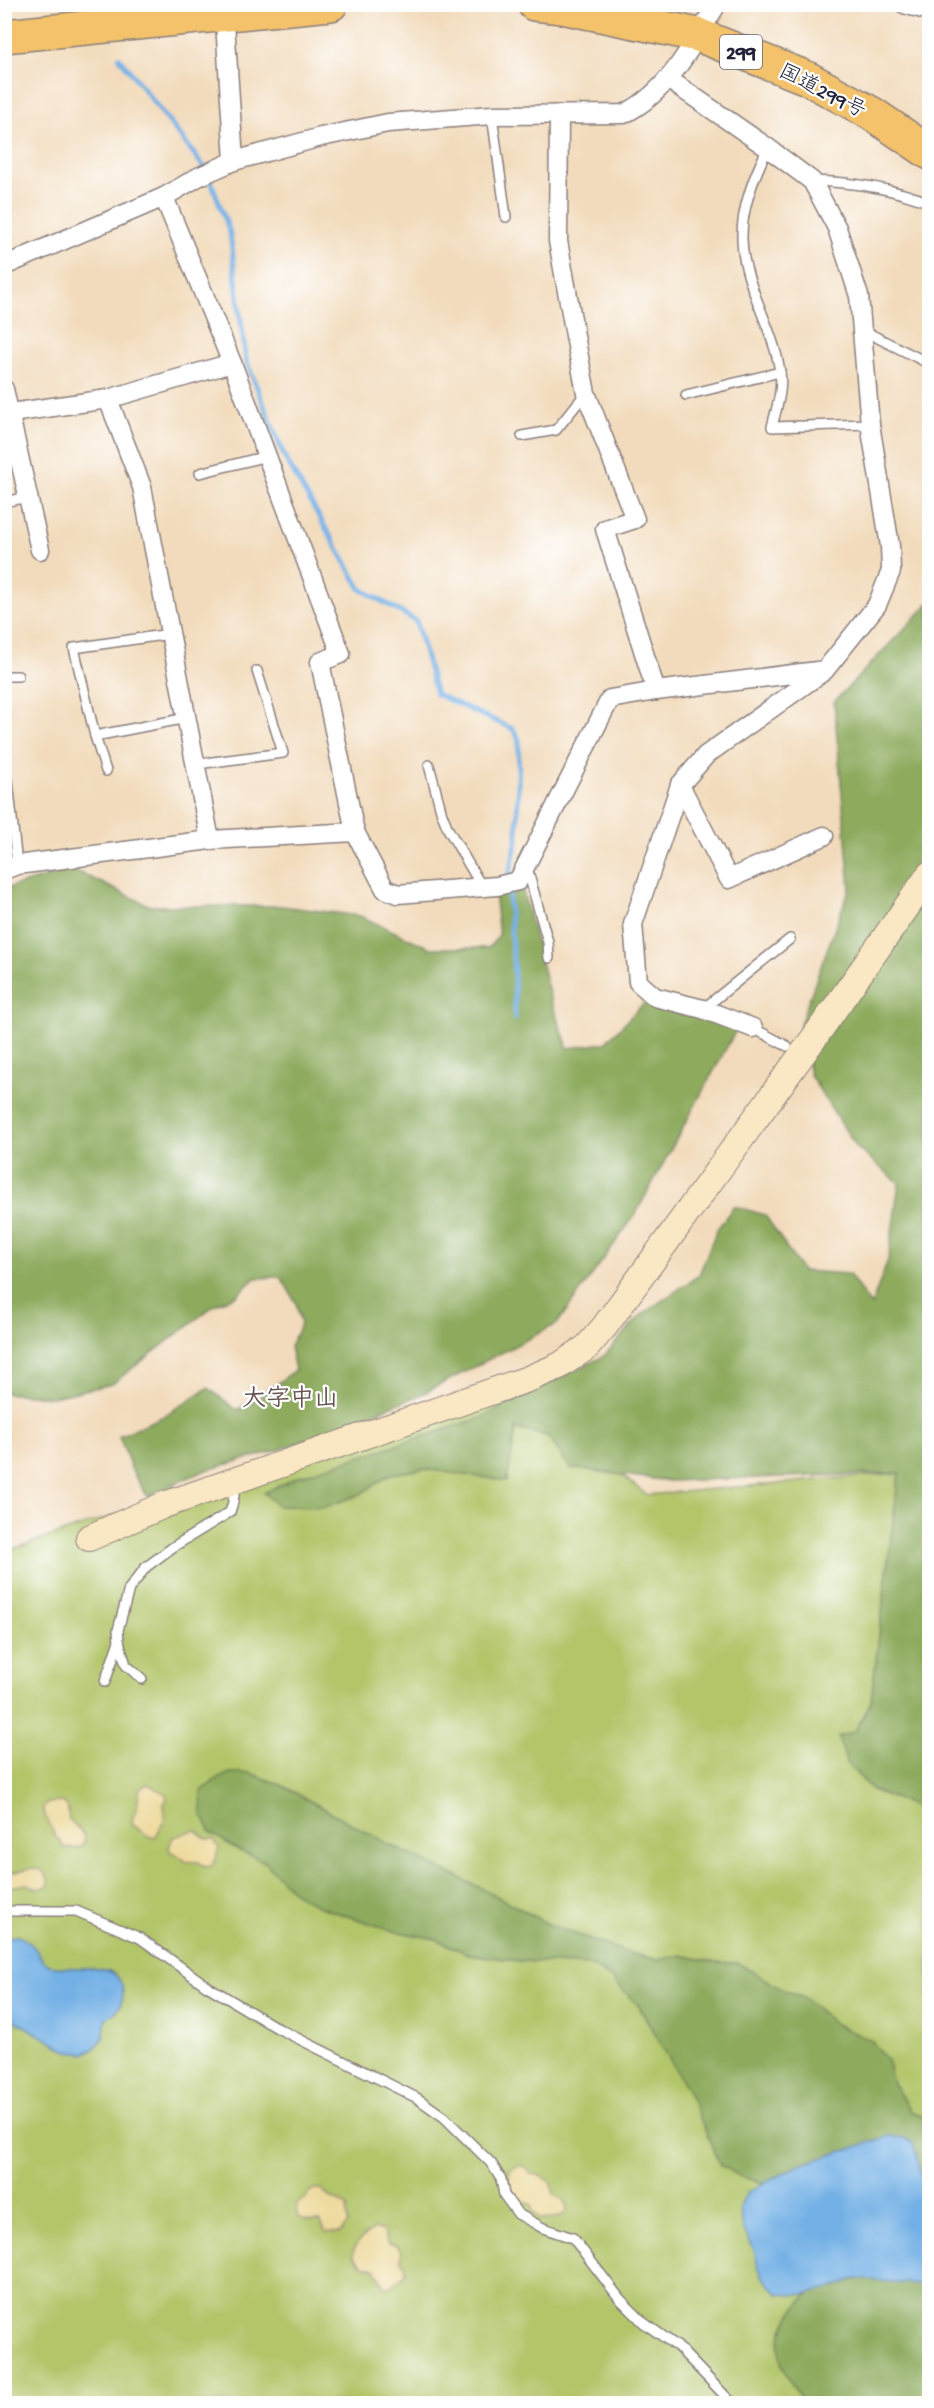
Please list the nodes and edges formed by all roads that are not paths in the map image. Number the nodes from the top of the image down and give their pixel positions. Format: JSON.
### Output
{"nodes":[{"id":1,"x":331,"y":4,"type":"edge"},
{"id":2,"x":717,"y":4,"type":"edge"},
{"id":3,"x":553,"y":5,"type":"edge"},
{"id":4,"x":906,"y":5,"type":"edge"},
{"id":5,"x":224,"y":10,"type":"edge"},
{"id":6,"x":930,"y":11,"type":"edge"},
{"id":7,"x":698,"y":35,"type":"junction"},
{"id":8,"x":4,"y":36,"type":"edge"},
{"id":9,"x":668,"y":79,"type":"junction"},
{"id":10,"x":492,"y":115,"type":"junction"},
{"id":11,"x":559,"y":115,"type":"junction"},
{"id":12,"x":768,"y":148,"type":"junction"},
{"id":13,"x":930,"y":153,"type":"edge"},
{"id":14,"x":234,"y":161,"type":"junction"},
{"id":15,"x":812,"y":181,"type":"junction"},
{"id":16,"x":164,"y":197,"type":"junction"},
{"id":17,"x":930,"y":203,"type":"edge"},
{"id":18,"x":506,"y":218,"type":"dead end"},
{"id":19,"x":4,"y":266,"type":"edge"},
{"id":20,"x":864,"y":331,"type":"junction"},
{"id":21,"x":232,"y":363,"type":"junction"},
{"id":22,"x":930,"y":364,"type":"edge"},
{"id":23,"x":780,"y":372,"type":"junction"},
{"id":24,"x":4,"y":389,"type":"edge"},
{"id":25,"x":586,"y":393,"type":"junction"},
{"id":26,"x":686,"y":395,"type":"dead end"},
{"id":27,"x":108,"y":399,"type":"junction"},
{"id":28,"x":8,"y":414,"type":"edge"},
{"id":29,"x":870,"y":424,"type":"junction"},
{"id":30,"x":522,"y":436,"type":"dead end"},
{"id":31,"x":267,"y":456,"type":"junction"},
{"id":32,"x":200,"y":473,"type":"dead end"},
{"id":33,"x":28,"y":497,"type":"junction"},
{"id":34,"x":4,"y":502,"type":"edge"},
{"id":35,"x":40,"y":550,"type":"dead end"},
{"id":36,"x":171,"y":634,"type":"junction"},
{"id":37,"x":825,"y":670,"type":"junction"},
{"id":38,"x":257,"y":671,"type":"dead end"},
{"id":39,"x":4,"y":676,"type":"edge"},
{"id":40,"x":18,"y":676,"type":"dead end"},
{"id":41,"x":656,"y":691,"type":"junction"},
{"id":42,"x":187,"y":718,"type":"junction"},
{"id":43,"x":95,"y":736,"type":"junction"},
{"id":44,"x":197,"y":764,"type":"junction"},
{"id":45,"x":429,"y":765,"type":"dead end"},
{"id":46,"x":106,"y":771,"type":"dead end"},
{"id":47,"x":8,"y":781,"type":"dead end"},
{"id":48,"x":680,"y":785,"type":"junction"},
{"id":49,"x":355,"y":832,"type":"junction"},
{"id":50,"x":824,"y":836,"type":"dead end"},
{"id":51,"x":210,"y":840,"type":"junction"},
{"id":52,"x":526,"y":863,"type":"junction"},
{"id":53,"x":11,"y":867,"type":"edge"},
{"id":54,"x":930,"y":874,"type":"edge"},
{"id":55,"x":482,"y":887,"type":"junction"},
{"id":56,"x":790,"y":939,"type":"dead end"},
{"id":57,"x":549,"y":958,"type":"dead end"},
{"id":58,"x":703,"y":1009,"type":"junction"},
{"id":59,"x":753,"y":1028,"type":"joint"},
{"id":60,"x":787,"y":1046,"type":"dead end"},
{"id":61,"x":236,"y":1480,"type":"junction"},
{"id":62,"x":89,"y":1538,"type":"dead end"},
{"id":63,"x":119,"y":1641,"type":"junction"},
{"id":64,"x":142,"y":1679,"type":"dead end"},
{"id":65,"x":105,"y":1682,"type":"dead end"},
{"id":66,"x":4,"y":1911,"type":"edge"},
{"id":67,"x":733,"y":2403,"type":"edge"}],
"edges":[{"from":1,"to":5,"type":"highway"},
{"from":2,"to":7,"type":"street"},
{"from":3,"to":7,"type":"highway","name":"国道299号","number":"299"},
{"from":4,"to":6,"type":"street"},
{"from":5,"to":8,"type":"highway"},
{"from":5,"to":14,"type":"street"},
{"from":7,"to":9,"type":"street"},
{"from":7,"to":13,"type":"highway","name":"国道299号","number":"299"},
{"from":9,"to":11,"type":"street"},
{"from":9,"to":12,"type":"street"},
{"from":10,"to":11,"type":"street"},
{"from":10,"to":14,"type":"street"},
{"from":10,"to":18,"type":"lane"},
{"from":11,"to":25,"type":"street"},
{"from":12,"to":15,"type":"street"},
{"from":12,"to":23,"type":"lane"},
{"from":14,"to":16,"type":"street"},
{"from":15,"to":17,"type":"lane"},
{"from":15,"to":20,"type":"street"},
{"from":16,"to":19,"type":"street"},
{"from":16,"to":21,"type":"street"},
{"from":20,"to":22,"type":"lane"},
{"from":20,"to":29,"type":"street"},
{"from":21,"to":27,"type":"street"},
{"from":21,"to":31,"type":"street"},
{"from":23,"to":26,"type":"lane"},
{"from":23,"to":29,"type":"lane"},
{"from":24,"to":28,"type":"street"},
{"from":25,"to":30,"type":"lane"},
{"from":25,"to":41,"type":"street"},
{"from":27,"to":28,"type":"street"},
{"from":27,"to":36,"type":"street"},
{"from":28,"to":33,"type":"street"},
{"from":29,"to":37,"type":"street"},
{"from":31,"to":32,"type":"lane"},
{"from":31,"to":49,"type":"street"},
{"from":33,"to":34,"type":"lane"},
{"from":33,"to":35,"type":"street"},
{"from":36,"to":42,"type":"street"},
{"from":36,"to":43,"type":"lane"},
{"from":37,"to":41,"type":"street"},
{"from":37,"to":48,"type":"street"},
{"from":38,"to":44,"type":"lane"},
{"from":39,"to":40,"type":"lane"},
{"from":41,"to":52,"type":"street"},
{"from":42,"to":43,"type":"lane"},
{"from":42,"to":44,"type":"street"},
{"from":43,"to":46,"type":"lane"},
{"from":44,"to":51,"type":"street"},
{"from":45,"to":55,"type":"lane"},
{"from":47,"to":53,"type":"lane"},
{"from":48,"to":50,"type":"street"},
{"from":48,"to":58,"type":"street"},
{"from":49,"to":51,"type":"street"},
{"from":49,"to":55,"type":"street"},
{"from":51,"to":53,"type":"street"},
{"from":52,"to":55,"type":"street"},
{"from":52,"to":57,"type":"lane"},
{"from":54,"to":61,"type":"street"},
{"from":56,"to":58,"type":"lane"},
{"from":58,"to":59,"type":"street"},
{"from":59,"to":60,"type":"lane"},
{"from":61,"to":62,"type":"street"},
{"from":61,"to":63,"type":"lane"},
{"from":63,"to":64,"type":"lane"},
{"from":63,"to":65,"type":"lane"},
{"from":66,"to":67,"type":"lane"}]}
